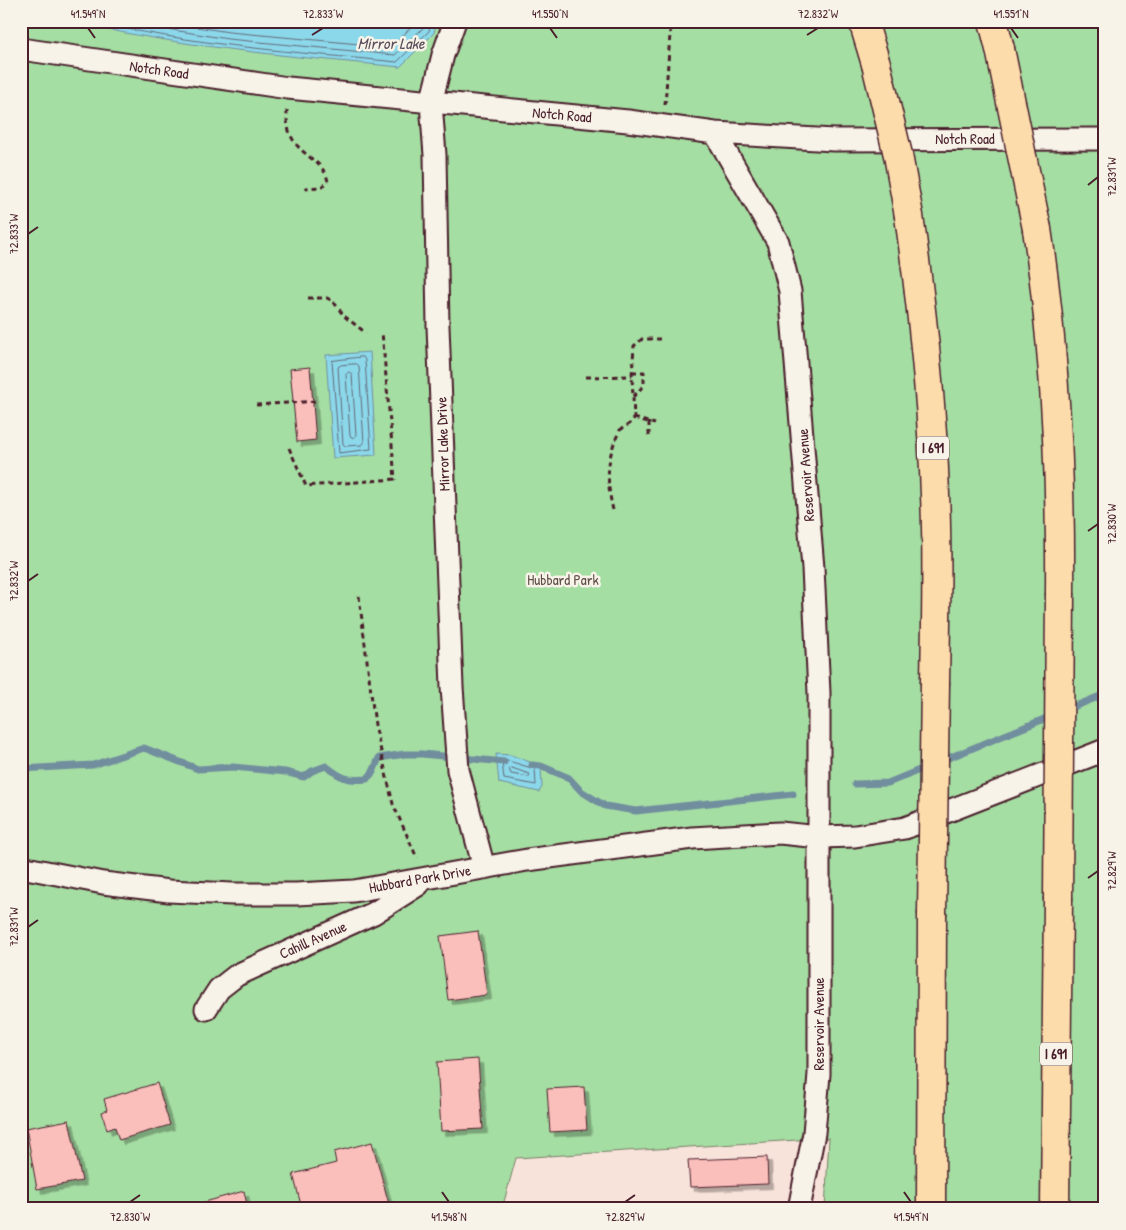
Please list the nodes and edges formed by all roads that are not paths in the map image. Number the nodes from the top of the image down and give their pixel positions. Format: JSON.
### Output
{"nodes":[{"id":1,"x":455,"y":21,"type":"edge"},
{"id":2,"x":863,"y":21,"type":"edge"},
{"id":3,"x":993,"y":21,"type":"edge"},
{"id":4,"x":21,"y":49,"type":"edge"},
{"id":5,"x":431,"y":103,"type":"junction"},
{"id":6,"x":714,"y":133,"type":"junction"},
{"id":7,"x":1105,"y":139,"type":"edge"},
{"id":8,"x":1105,"y":750,"type":"edge"},
{"id":9,"x":819,"y":837,"type":"junction"},
{"id":10,"x":21,"y":867,"type":"edge"},
{"id":11,"x":484,"y":868,"type":"junction"},
{"id":12,"x":427,"y":879,"type":"junction"},
{"id":13,"x":206,"y":1009,"type":"dead end"},
{"id":14,"x":800,"y":1209,"type":"edge"},
{"id":15,"x":931,"y":1209,"type":"edge"},
{"id":16,"x":1055,"y":1209,"type":"edge"}],
"edges":[{"from":1,"to":5,"type":"street","name":"Mirror Lake Drive"},
{"from":2,"to":15,"type":"highway","number":"I 691","bridge":true},
{"from":3,"to":16,"type":"highway","number":"I 691","bridge":true},
{"from":4,"to":5,"type":"street","name":"Notch Road"},
{"from":5,"to":6,"type":"street","name":"Notch Road"},
{"from":5,"to":11,"type":"street","name":"Mirror Lake Drive"},
{"from":6,"to":7,"type":"street","name":"Notch Road"},
{"from":6,"to":9,"type":"street","name":"Reservoir Avenue"},
{"from":8,"to":9,"type":"street"},
{"from":9,"to":11,"type":"street","name":"Hubbard Park Drive"},
{"from":9,"to":14,"type":"street","name":"Reservoir Avenue"},
{"from":10,"to":12,"type":"street","name":"Hubbard Park Drive"},
{"from":11,"to":12,"type":"street","name":"Hubbard Park Drive"},
{"from":12,"to":13,"type":"street","name":"Cahill Avenue"}]}
